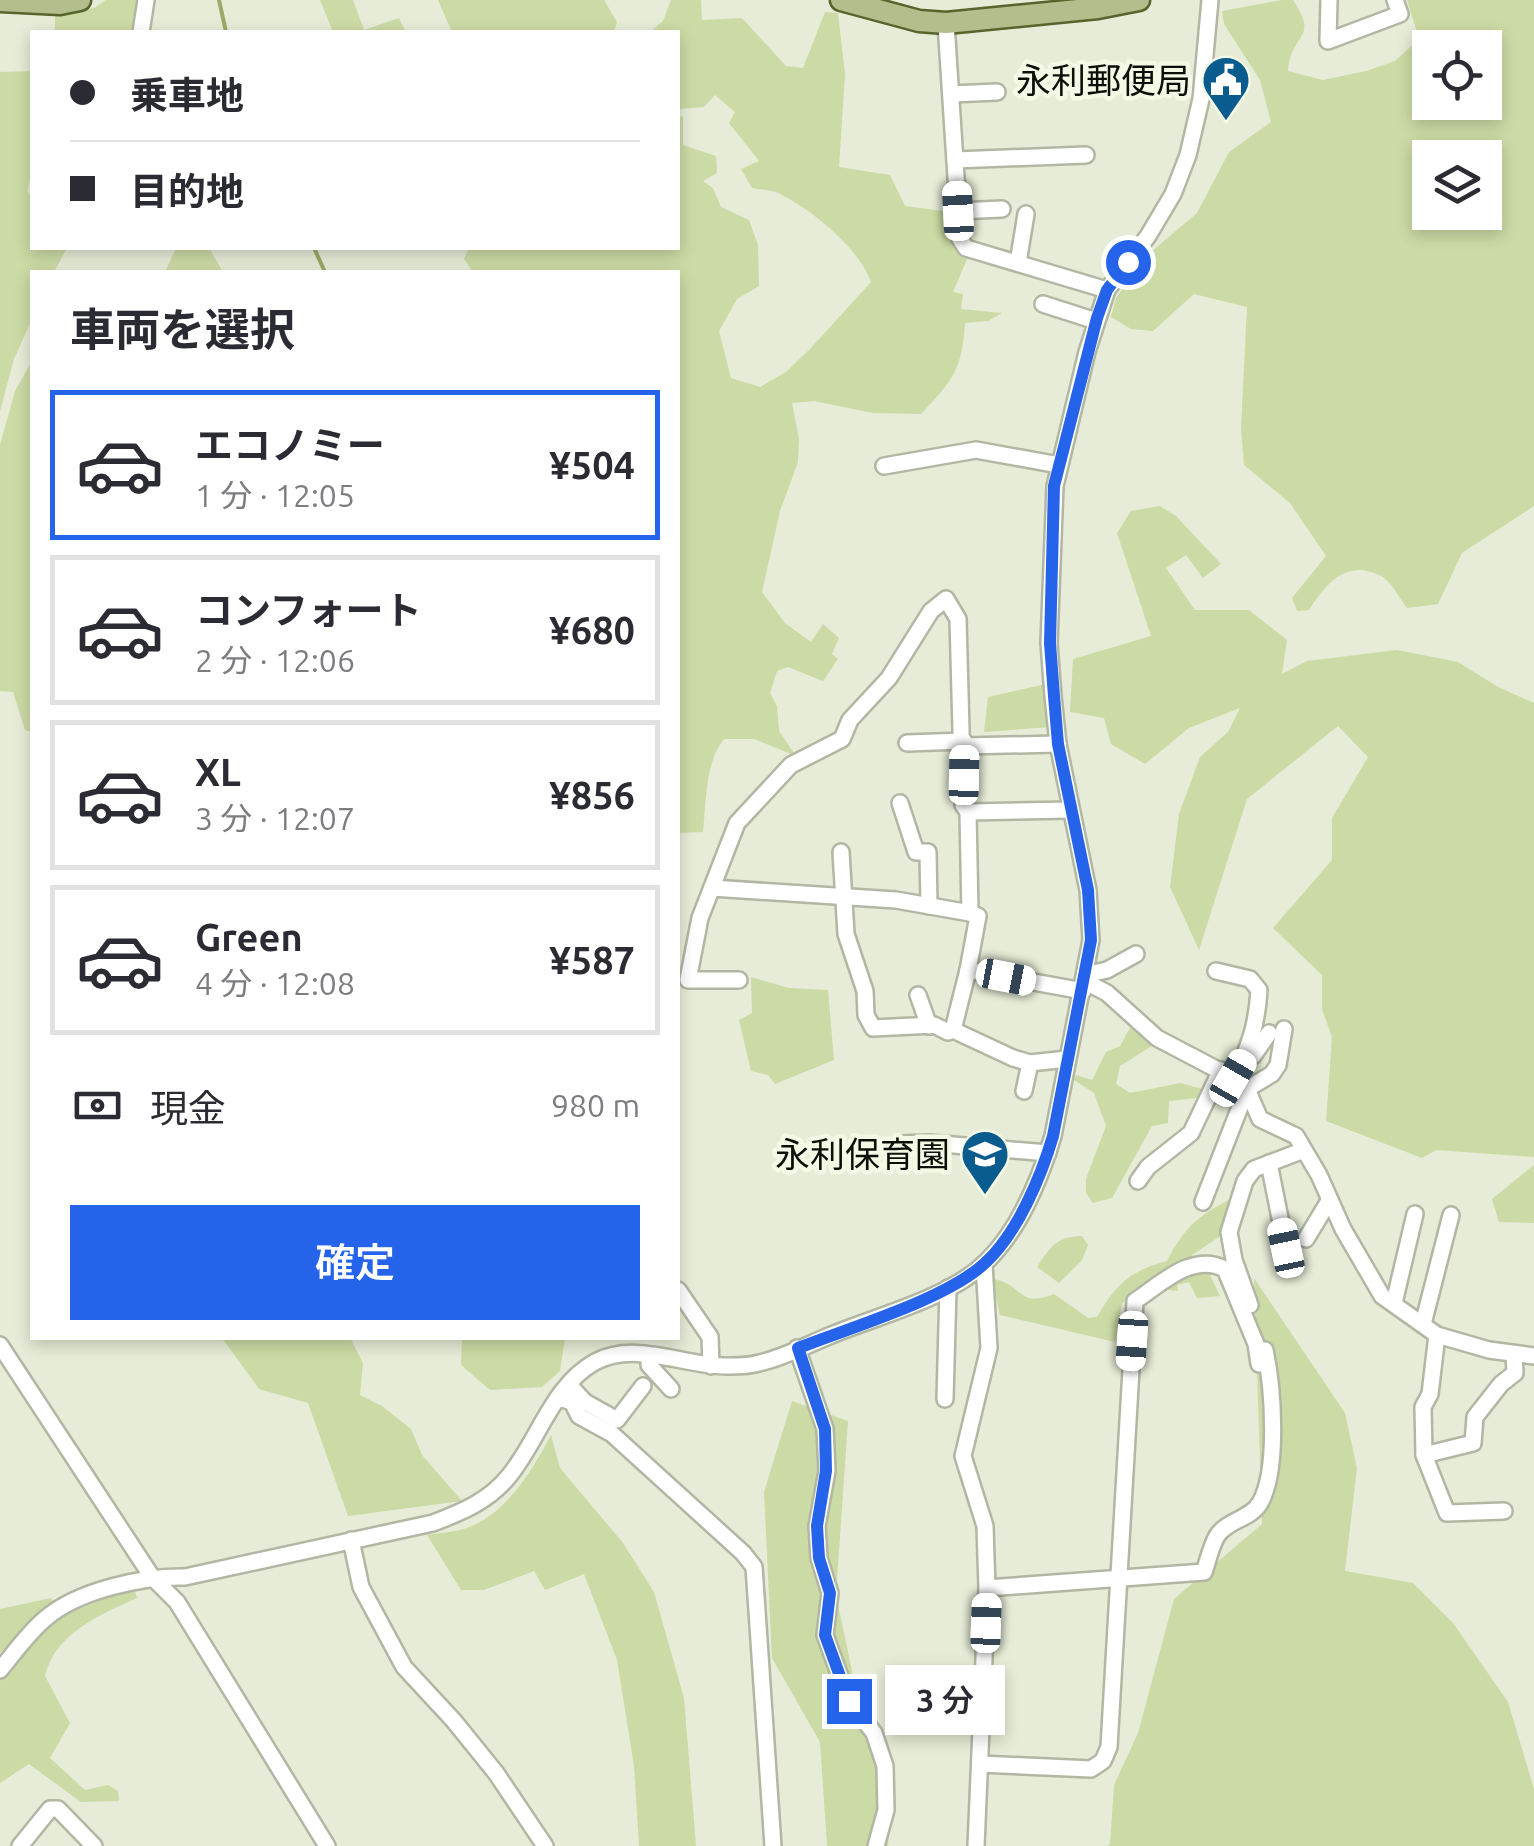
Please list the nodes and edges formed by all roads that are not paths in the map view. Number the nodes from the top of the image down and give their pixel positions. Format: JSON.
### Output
{"nodes":[{"id":1,"x":80,"y":0,"type":"edge"},
{"id":2,"x":146,"y":0,"type":"edge"},
{"id":3,"x":841,"y":0,"type":"edge"},
{"id":4,"x":1140,"y":0,"type":"edge"},
{"id":5,"x":1210,"y":0,"type":"edge"},
{"id":6,"x":1330,"y":0,"type":"edge"},
{"id":7,"x":1395,"y":0,"type":"edge"},
{"id":8,"x":5,"y":1,"type":"edge"},
{"id":9,"x":1081,"y":5,"type":"edge"},
{"id":10,"x":946,"y":23,"type":"junction"},
{"id":11,"x":140,"y":30,"type":"edge"},
{"id":12,"x":997,"y":92,"type":"dead end"},
{"id":13,"x":951,"y":94,"type":"junction"},
{"id":14,"x":1086,"y":155,"type":"dead end"},
{"id":15,"x":955,"y":160,"type":"junction"},
{"id":16,"x":1002,"y":209,"type":"dead end"},
{"id":17,"x":958,"y":211,"type":"junction"},
{"id":18,"x":1026,"y":214,"type":"dead end"},
{"id":19,"x":1018,"y":264,"type":"junction"},
{"id":20,"x":1107,"y":290,"type":"junction"},
{"id":21,"x":1043,"y":304,"type":"dead end"},
{"id":22,"x":1096,"y":321,"type":"junction"},
{"id":23,"x":1059,"y":465,"type":"junction"},
{"id":24,"x":884,"y":466,"type":"dead end"},
{"id":25,"x":907,"y":742,"type":"dead end"},
{"id":26,"x":964,"y":743,"type":"junction"},
{"id":27,"x":1058,"y":744,"type":"junction"},
{"id":28,"x":900,"y":804,"type":"dead end"},
{"id":29,"x":1070,"y":810,"type":"junction"},
{"id":30,"x":968,"y":812,"type":"junction"},
{"id":31,"x":841,"y":852,"type":"dead end"},
{"id":32,"x":712,"y":888,"type":"junction"},
{"id":33,"x":842,"y":895,"type":"junction"},
{"id":34,"x":929,"y":906,"type":"junction"},
{"id":35,"x":970,"y":913,"type":"junction"},
{"id":36,"x":1136,"y":954,"type":"dead end"},
{"id":37,"x":968,"y":970,"type":"junction"},
{"id":38,"x":1216,"y":972,"type":"dead end"},
{"id":39,"x":739,"y":980,"type":"dead end"},
{"id":40,"x":1084,"y":983,"type":"junction"},
{"id":41,"x":918,"y":995,"type":"dead end"},
{"id":42,"x":929,"y":1026,"type":"junction"},
{"id":43,"x":954,"y":1030,"type":"junction"},
{"id":44,"x":1068,"y":1059,"type":"junction"},
{"id":45,"x":1030,"y":1062,"type":"junction"},
{"id":46,"x":1235,"y":1079,"type":"junction"},
{"id":47,"x":1024,"y":1091,"type":"dead end"},
{"id":48,"x":900,"y":1144,"type":"dead end"},
{"id":49,"x":1304,"y":1150,"type":"junction"},
{"id":50,"x":1048,"y":1153,"type":"junction"},
{"id":51,"x":1269,"y":1164,"type":"junction"},
{"id":52,"x":1138,"y":1181,"type":"dead end"},
{"id":53,"x":1330,"y":1201,"type":"junction"},
{"id":54,"x":1203,"y":1202,"type":"dead end"},
{"id":55,"x":1415,"y":1214,"type":"dead end"},
{"id":56,"x":1451,"y":1215,"type":"dead end"},
{"id":57,"x":1306,"y":1240,"type":"dead end"},
{"id":58,"x":1286,"y":1248,"type":"dead end"},
{"id":59,"x":984,"y":1264,"type":"junction"},
{"id":60,"x":948,"y":1288,"type":"junction"},
{"id":61,"x":680,"y":1293,"type":"edge"},
{"id":62,"x":1394,"y":1304,"type":"junction"},
{"id":63,"x":1423,"y":1324,"type":"junction"},
{"id":64,"x":1437,"y":1335,"type":"junction"},
{"id":65,"x":0,"y":1346,"type":"edge"},
{"id":66,"x":798,"y":1348,"type":"junction"},
{"id":67,"x":1514,"y":1354,"type":"junction"},
{"id":68,"x":649,"y":1355,"type":"junction"},
{"id":69,"x":1534,"y":1356,"type":"edge"},
{"id":70,"x":1259,"y":1364,"type":"dead end"},
{"id":71,"x":710,"y":1366,"type":"junction"},
{"id":72,"x":643,"y":1386,"type":"dead end"},
{"id":73,"x":670,"y":1388,"type":"dead end"},
{"id":74,"x":564,"y":1391,"type":"junction"},
{"id":75,"x":945,"y":1399,"type":"dead end"},
{"id":76,"x":1424,"y":1455,"type":"junction"},
{"id":77,"x":1504,"y":1511,"type":"dead end"},
{"id":78,"x":350,"y":1540,"type":"junction"},
{"id":79,"x":152,"y":1576,"type":"junction"},
{"id":80,"x":1117,"y":1577,"type":"junction"},
{"id":81,"x":987,"y":1588,"type":"junction"},
{"id":82,"x":0,"y":1670,"type":"edge"},
{"id":83,"x":980,"y":1764,"type":"junction"},
{"id":84,"x":20,"y":1846,"type":"edge"},
{"id":85,"x":94,"y":1846,"type":"edge"},
{"id":86,"x":327,"y":1846,"type":"edge"},
{"id":87,"x":545,"y":1846,"type":"edge"},
{"id":88,"x":773,"y":1846,"type":"edge"},
{"id":89,"x":876,"y":1846,"type":"edge"},
{"id":90,"x":976,"y":1846,"type":"edge"}],
"edges":[{"from":1,"to":8,"type":"main road"},
{"from":2,"to":11,"type":"street"},
{"from":3,"to":10,"type":"main road"},
{"from":4,"to":9,"type":"main road"},
{"from":5,"to":20,"type":"street"},
{"from":6,"to":7,"type":"street"},
{"from":9,"to":10,"type":"main road"},
{"from":10,"to":13,"type":"street"},
{"from":12,"to":13,"type":"street"},
{"from":13,"to":15,"type":"street"},
{"from":14,"to":15,"type":"street"},
{"from":15,"to":17,"type":"street"},
{"from":16,"to":17,"type":"street"},
{"from":17,"to":19,"type":"street"},
{"from":18,"to":19,"type":"street"},
{"from":19,"to":20,"type":"street"},
{"from":20,"to":22,"type":"street"},
{"from":21,"to":22,"type":"street"},
{"from":22,"to":23,"type":"street"},
{"from":23,"to":24,"type":"street"},
{"from":23,"to":27,"type":"street"},
{"from":25,"to":26,"type":"street"},
{"from":26,"to":27,"type":"street"},
{"from":26,"to":30,"type":"street"},
{"from":26,"to":32,"type":"street"},
{"from":27,"to":29,"type":"street"},
{"from":28,"to":34,"type":"street"},
{"from":29,"to":30,"type":"street"},
{"from":29,"to":40,"type":"street"},
{"from":30,"to":35,"type":"street"},
{"from":31,"to":33,"type":"street"},
{"from":32,"to":33,"type":"street"},
{"from":32,"to":39,"type":"street"},
{"from":33,"to":34,"type":"street"},
{"from":33,"to":42,"type":"street"},
{"from":34,"to":35,"type":"street"},
{"from":35,"to":37,"type":"street"},
{"from":36,"to":40,"type":"street"},
{"from":37,"to":40,"type":"street"},
{"from":37,"to":43,"type":"street"},
{"from":38,"to":46,"type":"street"},
{"from":40,"to":44,"type":"street"},
{"from":40,"to":46,"type":"street"},
{"from":41,"to":42,"type":"street"},
{"from":42,"to":43,"type":"street"},
{"from":43,"to":45,"type":"street"},
{"from":44,"to":45,"type":"street"},
{"from":44,"to":50,"type":"street"},
{"from":45,"to":47,"type":"street"},
{"from":46,"to":46,"type":"street"},
{"from":46,"to":49,"type":"street"},
{"from":46,"to":52,"type":"street"},
{"from":46,"to":54,"type":"street"},
{"from":48,"to":50,"type":"street"},
{"from":49,"to":51,"type":"street"},
{"from":49,"to":53,"type":"street"},
{"from":50,"to":59,"type":"street"},
{"from":51,"to":58,"type":"street"},
{"from":51,"to":80,"type":"street"},
{"from":53,"to":57,"type":"street"},
{"from":53,"to":62,"type":"street"},
{"from":55,"to":62,"type":"street"},
{"from":56,"to":63,"type":"street"},
{"from":59,"to":60,"type":"street"},
{"from":59,"to":81,"type":"street"},
{"from":60,"to":66,"type":"street"},
{"from":60,"to":75,"type":"street"},
{"from":61,"to":71,"type":"street"},
{"from":62,"to":63,"type":"street"},
{"from":63,"to":64,"type":"street"},
{"from":64,"to":67,"type":"street"},
{"from":64,"to":76,"type":"street"},
{"from":65,"to":79,"type":"street"},
{"from":66,"to":71,"type":"street"},
{"from":66,"to":89,"type":"street"},
{"from":67,"to":69,"type":"street"},
{"from":67,"to":76,"type":"street"},
{"from":68,"to":71,"type":"street"},
{"from":68,"to":73,"type":"street"},
{"from":68,"to":74,"type":"street"},
{"from":70,"to":80,"type":"street"},
{"from":72,"to":74,"type":"street"},
{"from":74,"to":78,"type":"street"},
{"from":74,"to":88,"type":"street"},
{"from":76,"to":77,"type":"street"},
{"from":78,"to":79,"type":"street"},
{"from":78,"to":87,"type":"street"},
{"from":79,"to":82,"type":"street"},
{"from":79,"to":86,"type":"street"},
{"from":80,"to":81,"type":"street"},
{"from":80,"to":83,"type":"street"},
{"from":81,"to":83,"type":"street"},
{"from":83,"to":90,"type":"street"},
{"from":84,"to":85,"type":"street"}]}
